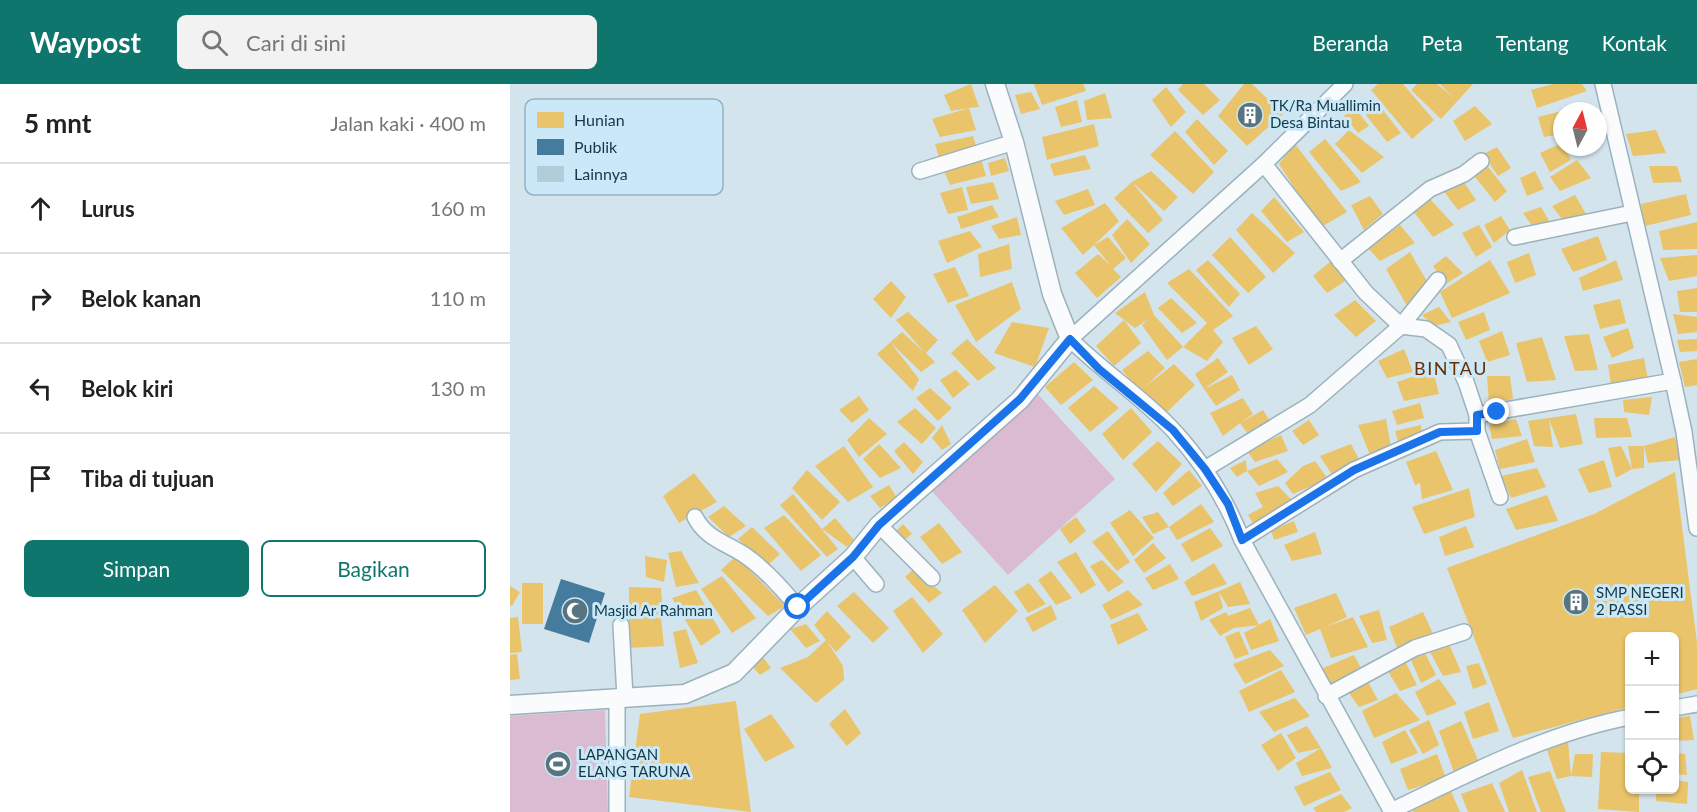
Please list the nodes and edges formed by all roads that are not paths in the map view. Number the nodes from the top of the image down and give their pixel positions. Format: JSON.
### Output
{"nodes":[{"id":1,"x":995,"y":84,"type":"edge"},
{"id":2,"x":1345,"y":84,"type":"edge"},
{"id":3,"x":1603,"y":84,"type":"edge"},
{"id":4,"x":1014,"y":142,"type":"junction"},
{"id":5,"x":1481,"y":161,"type":"dead end"},
{"id":6,"x":1264,"y":164,"type":"junction"},
{"id":7,"x":920,"y":171,"type":"dead end"},
{"id":8,"x":1632,"y":213,"type":"junction"},
{"id":9,"x":1515,"y":237,"type":"dead end"},
{"id":10,"x":1340,"y":261,"type":"junction"},
{"id":11,"x":1438,"y":280,"type":"dead end"},
{"id":12,"x":1401,"y":326,"type":"junction"},
{"id":13,"x":1070,"y":339,"type":"junction"},
{"id":14,"x":1673,"y":381,"type":"junction"},
{"id":15,"x":1477,"y":423,"type":"junction"},
{"id":16,"x":1205,"y":469,"type":"junction"},
{"id":17,"x":1500,"y":497,"type":"dead end"},
{"id":18,"x":695,"y":517,"type":"dead end"},
{"id":19,"x":879,"y":525,"type":"junction"},
{"id":20,"x":1697,"y":528,"type":"edge"},
{"id":21,"x":1242,"y":540,"type":"junction"},
{"id":22,"x":853,"y":557,"type":"junction"},
{"id":23,"x":932,"y":578,"type":"dead end"},
{"id":24,"x":876,"y":584,"type":"dead end"},
{"id":25,"x":798,"y":607,"type":"junction"},
{"id":26,"x":621,"y":625,"type":"dead end"},
{"id":27,"x":1464,"y":632,"type":"dead end"},
{"id":28,"x":1326,"y":696,"type":"junction"},
{"id":29,"x":621,"y":698,"type":"junction"},
{"id":30,"x":1697,"y":704,"type":"edge"},
{"id":31,"x":510,"y":705,"type":"edge"},
{"id":32,"x":1679,"y":707,"type":"edge"},
{"id":33,"x":1625,"y":718,"type":"edge"},
{"id":34,"x":617,"y":812,"type":"edge"},
{"id":35,"x":1391,"y":812,"type":"edge"}],
"edges":[{"from":1,"to":4,"type":"street"},
{"from":2,"to":6,"type":"street"},
{"from":3,"to":8,"type":"street"},
{"from":4,"to":7,"type":"street"},
{"from":4,"to":13,"type":"street"},
{"from":5,"to":10,"type":"street"},
{"from":6,"to":10,"type":"street"},
{"from":6,"to":13,"type":"street"},
{"from":8,"to":9,"type":"street"},
{"from":8,"to":14,"type":"street"},
{"from":10,"to":12,"type":"street"},
{"from":11,"to":12,"type":"street"},
{"from":12,"to":15,"type":"street"},
{"from":12,"to":16,"type":"street"},
{"from":13,"to":16,"type":"street"},
{"from":13,"to":19,"type":"street"},
{"from":14,"to":15,"type":"street"},
{"from":14,"to":20,"type":"street"},
{"from":15,"to":17,"type":"street"},
{"from":15,"to":21,"type":"street"},
{"from":16,"to":21,"type":"street"},
{"from":18,"to":25,"type":"street"},
{"from":19,"to":22,"type":"street"},
{"from":19,"to":23,"type":"street"},
{"from":21,"to":28,"type":"street"},
{"from":22,"to":24,"type":"street"},
{"from":22,"to":25,"type":"street"},
{"from":25,"to":29,"type":"street"},
{"from":26,"to":29,"type":"street"},
{"from":27,"to":28,"type":"street"},
{"from":28,"to":35,"type":"street"},
{"from":29,"to":31,"type":"street"},
{"from":29,"to":34,"type":"street"},
{"from":30,"to":32,"type":"street"},
{"from":33,"to":35,"type":"street"}]}
